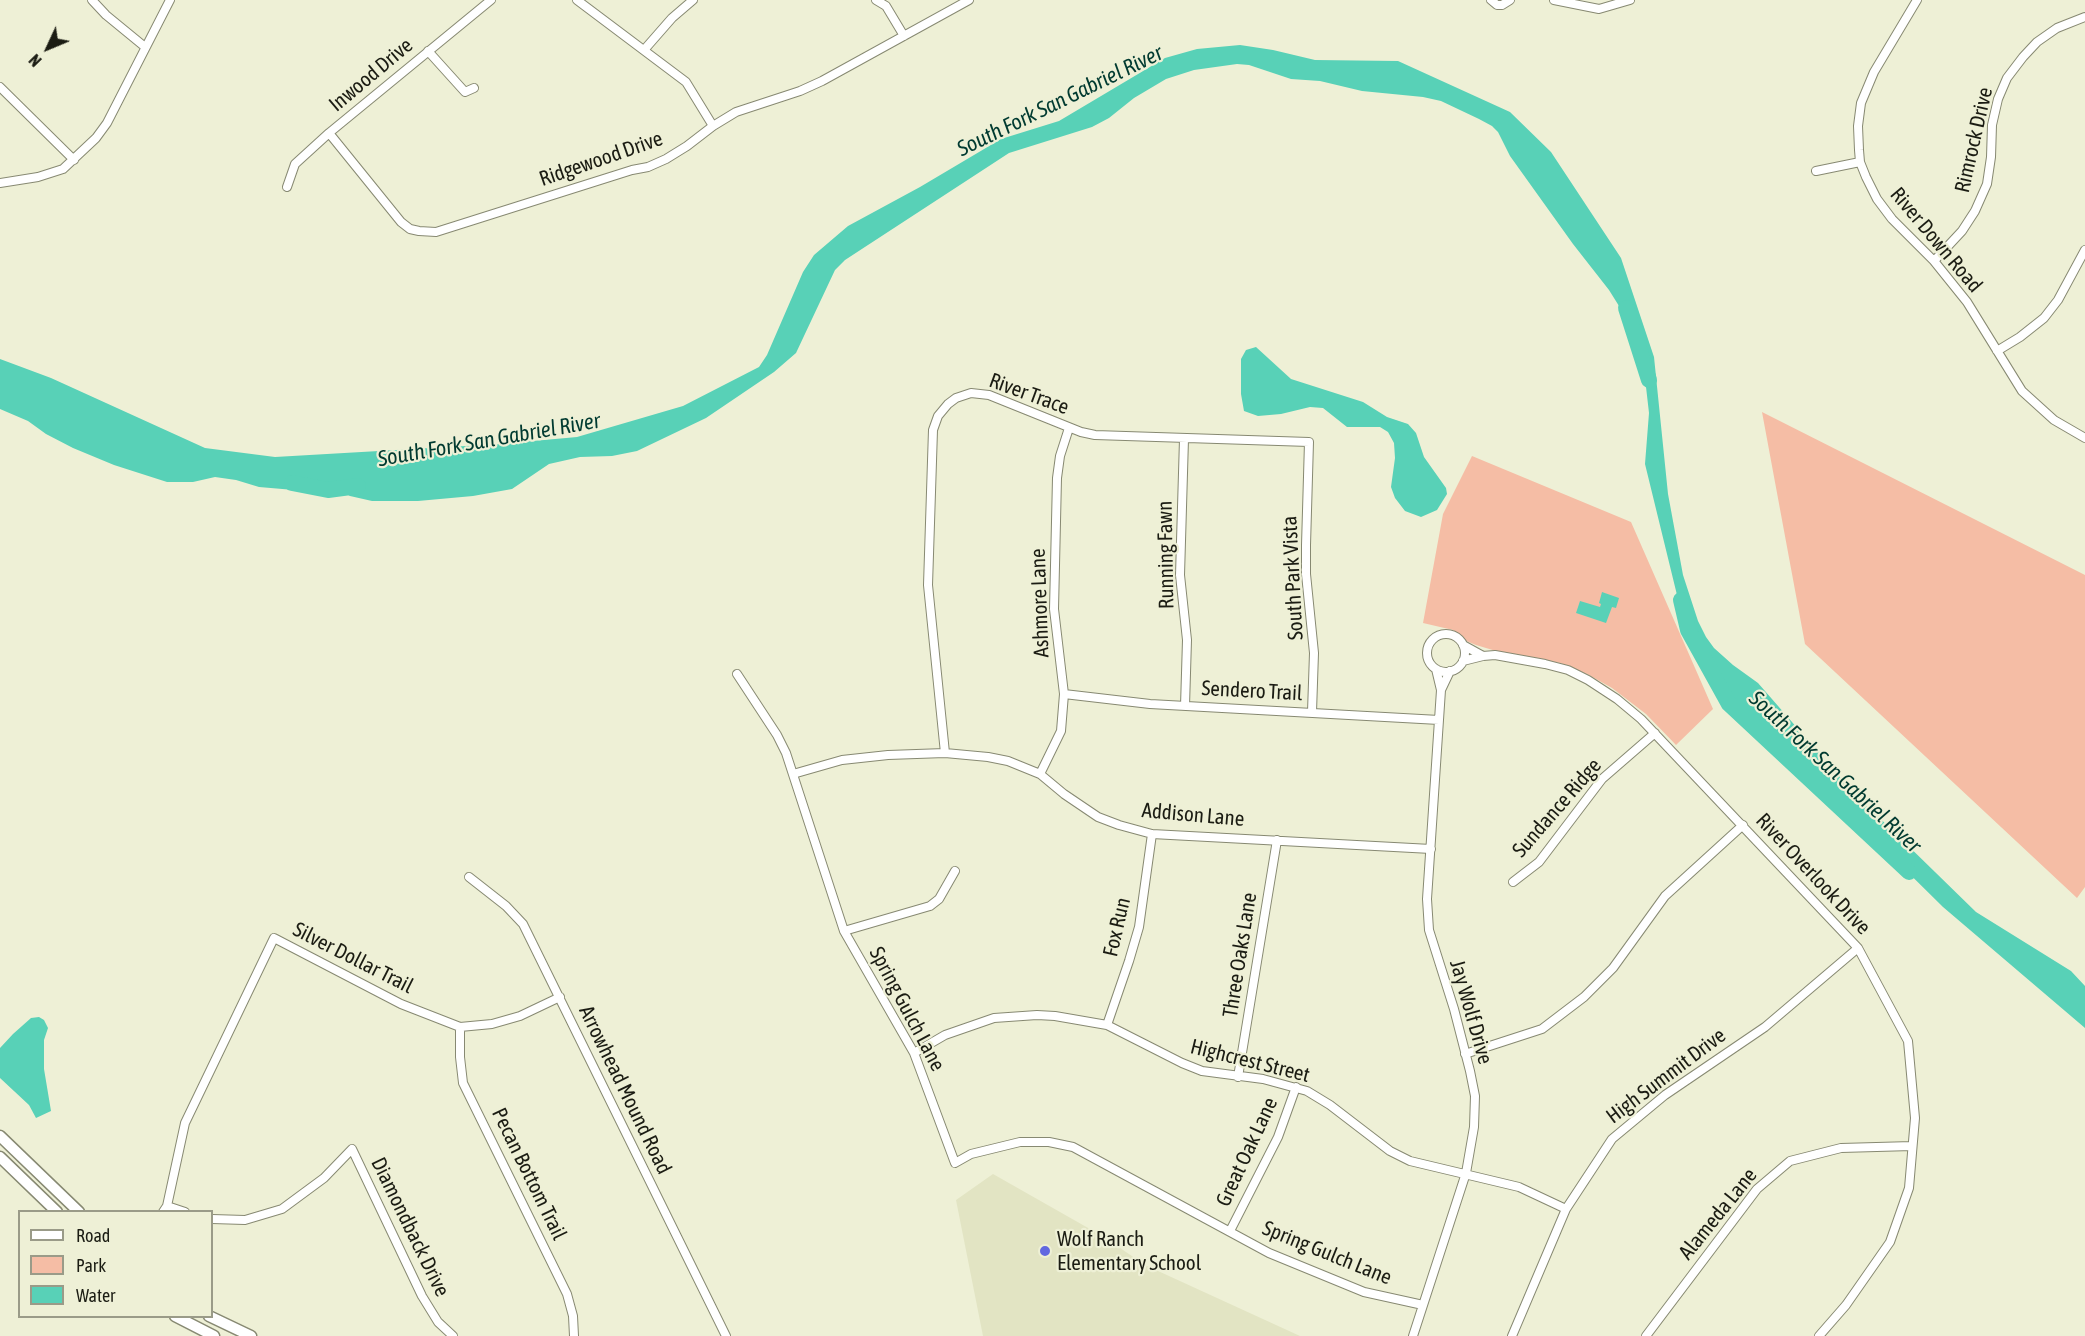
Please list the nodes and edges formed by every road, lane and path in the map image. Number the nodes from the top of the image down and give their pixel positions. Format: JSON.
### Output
{"nodes":[{"id":1,"x":92,"y":0,"type":"edge"},
{"id":2,"x":170,"y":0,"type":"edge"},
{"id":3,"x":491,"y":0,"type":"edge"},
{"id":4,"x":577,"y":0,"type":"edge"},
{"id":5,"x":693,"y":0,"type":"edge"},
{"id":6,"x":876,"y":0,"type":"edge"},
{"id":7,"x":969,"y":0,"type":"edge"},
{"id":8,"x":1491,"y":0,"type":"edge"},
{"id":9,"x":1510,"y":0,"type":"edge"},
{"id":10,"x":1554,"y":0,"type":"edge"},
{"id":11,"x":1630,"y":0,"type":"edge"},
{"id":12,"x":1917,"y":0,"type":"edge"},
{"id":13,"x":2085,"y":17,"type":"edge"},
{"id":14,"x":904,"y":36,"type":"junction"},
{"id":15,"x":145,"y":47,"type":"junction"},
{"id":16,"x":645,"y":50,"type":"junction"},
{"id":17,"x":428,"y":51,"type":"junction"},
{"id":18,"x":0,"y":87,"type":"edge"},
{"id":19,"x":474,"y":88,"type":"dead end"},
{"id":20,"x":713,"y":126,"type":"junction"},
{"id":21,"x":329,"y":133,"type":"junction"},
{"id":22,"x":73,"y":161,"type":"junction"},
{"id":23,"x":1860,"y":162,"type":"junction"},
{"id":24,"x":1816,"y":171,"type":"dead end"},
{"id":25,"x":0,"y":183,"type":"edge"},
{"id":26,"x":287,"y":187,"type":"dead end"},
{"id":27,"x":2085,"y":250,"type":"edge"},
{"id":28,"x":1934,"y":261,"type":"junction"},
{"id":29,"x":1997,"y":351,"type":"junction"},
{"id":30,"x":1068,"y":428,"type":"junction"},
{"id":31,"x":2085,"y":438,"type":"edge"},
{"id":32,"x":1184,"y":439,"type":"junction"},
{"id":33,"x":1309,"y":442,"type":"joint"},
{"id":34,"x":1463,"y":645,"type":"junction"},
{"id":35,"x":1484,"y":656,"type":"junction"},
{"id":36,"x":1463,"y":661,"type":"junction"},
{"id":37,"x":1436,"y":669,"type":"junction"},
{"id":38,"x":1450,"y":671,"type":"junction"},
{"id":39,"x":737,"y":674,"type":"dead end"},
{"id":40,"x":1441,"y":690,"type":"junction"},
{"id":41,"x":1064,"y":694,"type":"junction"},
{"id":42,"x":1185,"y":706,"type":"junction"},
{"id":43,"x":1312,"y":712,"type":"junction"},
{"id":44,"x":1439,"y":720,"type":"junction"},
{"id":45,"x":1655,"y":733,"type":"junction"},
{"id":46,"x":945,"y":753,"type":"junction"},
{"id":47,"x":793,"y":774,"type":"junction"},
{"id":48,"x":1040,"y":774,"type":"junction"},
{"id":49,"x":1743,"y":825,"type":"junction"},
{"id":50,"x":1152,"y":834,"type":"junction"},
{"id":51,"x":1277,"y":840,"type":"junction"},
{"id":52,"x":1431,"y":849,"type":"junction"},
{"id":53,"x":955,"y":871,"type":"dead end"},
{"id":54,"x":469,"y":877,"type":"dead end"},
{"id":55,"x":1513,"y":882,"type":"dead end"},
{"id":56,"x":844,"y":931,"type":"junction"},
{"id":57,"x":1858,"y":948,"type":"junction"},
{"id":58,"x":560,"y":997,"type":"junction"},
{"id":59,"x":1107,"y":1025,"type":"junction"},
{"id":60,"x":460,"y":1027,"type":"junction"},
{"id":61,"x":914,"y":1053,"type":"junction"},
{"id":62,"x":1465,"y":1054,"type":"junction"},
{"id":63,"x":1238,"y":1077,"type":"junction"},
{"id":64,"x":1296,"y":1087,"type":"junction"},
{"id":65,"x":0,"y":1136,"type":"edge"},
{"id":66,"x":1912,"y":1146,"type":"junction"},
{"id":67,"x":0,"y":1157,"type":"edge"},
{"id":68,"x":1466,"y":1173,"type":"junction"},
{"id":69,"x":165,"y":1209,"type":"edge"},
{"id":70,"x":1566,"y":1209,"type":"junction"},
{"id":71,"x":55,"y":1210,"type":"edge"},
{"id":72,"x":77,"y":1210,"type":"edge"},
{"id":73,"x":213,"y":1219,"type":"edge"},
{"id":74,"x":1230,"y":1231,"type":"junction"},
{"id":75,"x":1423,"y":1305,"type":"junction"},
{"id":76,"x":177,"y":1318,"type":"edge"},
{"id":77,"x":211,"y":1318,"type":"edge"},
{"id":78,"x":214,"y":1336,"type":"edge"},
{"id":79,"x":252,"y":1336,"type":"edge"},
{"id":80,"x":453,"y":1336,"type":"edge"},
{"id":81,"x":574,"y":1336,"type":"edge"},
{"id":82,"x":726,"y":1336,"type":"edge"},
{"id":83,"x":1413,"y":1336,"type":"edge"},
{"id":84,"x":1512,"y":1336,"type":"edge"},
{"id":85,"x":1646,"y":1336,"type":"edge"},
{"id":86,"x":1819,"y":1336,"type":"edge"}],
"edges":[{"from":1,"to":15,"type":"street"},
{"from":2,"to":15,"type":"street"},
{"from":3,"to":17,"type":"street","name":"Inwood Drive"},
{"from":4,"to":16,"type":"street"},
{"from":5,"to":16,"type":"street"},
{"from":6,"to":14,"type":"street"},
{"from":7,"to":14,"type":"street","name":"Ridgewood Drive"},
{"from":8,"to":9,"type":"street"},
{"from":10,"to":11,"type":"street"},
{"from":12,"to":23,"type":"street","name":"River Down Road"},
{"from":13,"to":28,"type":"street","name":"Rimrock Drive"},
{"from":14,"to":20,"type":"street","name":"Ridgewood Drive"},
{"from":15,"to":22,"type":"street"},
{"from":16,"to":20,"type":"street"},
{"from":17,"to":19,"type":"street"},
{"from":17,"to":21,"type":"street","name":"Inwood Drive"},
{"from":18,"to":22,"type":"street"},
{"from":20,"to":21,"type":"street","name":"Ridgewood Drive"},
{"from":21,"to":26,"type":"street","name":"Inwood Drive"},
{"from":22,"to":25,"type":"street"},
{"from":23,"to":24,"type":"street"},
{"from":23,"to":28,"type":"street","name":"River Down Road"},
{"from":27,"to":29,"type":"street"},
{"from":28,"to":29,"type":"street","name":"River Down Road"},
{"from":29,"to":31,"type":"street","name":"River Down Road"},
{"from":30,"to":32,"type":"street","name":"River Trace"},
{"from":30,"to":41,"type":"street","name":"Ashmore Lane"},
{"from":30,"to":46,"type":"street","name":"River Trace"},
{"from":32,"to":33,"type":"street","name":"River Trace"},
{"from":32,"to":42,"type":"street","name":"Running Fawn"},
{"from":33,"to":43,"type":"street","name":"South Park Vista"},
{"from":34,"to":35,"type":"street"},
{"from":34,"to":36,"type":"street"},
{"from":34,"to":37,"type":"street"},
{"from":35,"to":36,"type":"street"},
{"from":35,"to":45,"type":"street","name":"River Overlook Drive"},
{"from":36,"to":38,"type":"street"},
{"from":37,"to":38,"type":"street"},
{"from":37,"to":40,"type":"street","name":"Jay Wolf Drive"},
{"from":38,"to":40,"type":"street","name":"Jay Wolf Drive"},
{"from":39,"to":47,"type":"street","name":"Spring Gulch Lane"},
{"from":40,"to":44,"type":"street","name":"Jay Wolf Drive"},
{"from":41,"to":42,"type":"street","name":"Sendero Trail"},
{"from":41,"to":48,"type":"street","name":"Ashmore Lane"},
{"from":42,"to":43,"type":"street","name":"Sendero Trail"},
{"from":43,"to":44,"type":"street","name":"Sendero Trail"},
{"from":44,"to":52,"type":"street","name":"Jay Wolf Drive"},
{"from":45,"to":49,"type":"street","name":"River Overlook Drive"},
{"from":45,"to":55,"type":"street","name":"Sundance Ridge"},
{"from":46,"to":47,"type":"street","name":"Addison Lane"},
{"from":46,"to":48,"type":"street","name":"Addison Lane"},
{"from":47,"to":56,"type":"street","name":"Spring Gulch Lane"},
{"from":48,"to":50,"type":"street","name":"Addison Lane"},
{"from":49,"to":57,"type":"street","name":"River Overlook Drive"},
{"from":49,"to":62,"type":"street"},
{"from":50,"to":51,"type":"street","name":"Addison Lane"},
{"from":50,"to":59,"type":"street","name":"Fox Run"},
{"from":51,"to":52,"type":"street","name":"Addison Lane"},
{"from":51,"to":63,"type":"street","name":"Three Oaks Lane"},
{"from":52,"to":62,"type":"street","name":"Jay Wolf Drive"},
{"from":53,"to":56,"type":"street"},
{"from":54,"to":58,"type":"street","name":"Arrowhead Mound Road"},
{"from":56,"to":61,"type":"street","name":"Spring Gulch Lane"},
{"from":57,"to":66,"type":"street","name":"River Overlook Drive"},
{"from":57,"to":70,"type":"street","name":"High Summit Drive"},
{"from":58,"to":60,"type":"street","name":"Silver Dollar Trail"},
{"from":58,"to":82,"type":"street","name":"Arrowhead Mound Road"},
{"from":59,"to":61,"type":"street","name":"Highcrest Street"},
{"from":59,"to":63,"type":"street","name":"Highcrest Street"},
{"from":60,"to":69,"type":"street","name":"Silver Dollar Trail"},
{"from":60,"to":81,"type":"street","name":"Pecan Bottom Trail"},
{"from":61,"to":74,"type":"street","name":"Spring Gulch Lane"},
{"from":62,"to":68,"type":"street","name":"Jay Wolf Drive"},
{"from":63,"to":64,"type":"street","name":"Highcrest Street"},
{"from":64,"to":68,"type":"street","name":"Highcrest Street"},
{"from":64,"to":74,"type":"street","name":"Great Oak Lane"},
{"from":65,"to":72,"type":"street"},
{"from":66,"to":85,"type":"street","name":"Alameda Lane"},
{"from":66,"to":86,"type":"street","name":"River Overlook Drive"},
{"from":67,"to":71,"type":"street"},
{"from":68,"to":70,"type":"street","name":"Highcrest Street"},
{"from":68,"to":75,"type":"street","name":"Jay Wolf Drive"},
{"from":70,"to":84,"type":"street","name":"High Summit Drive"},
{"from":73,"to":80,"type":"street","name":"Diamondback Drive"},
{"from":74,"to":75,"type":"street","name":"Spring Gulch Lane"},
{"from":75,"to":83,"type":"street","name":"Jay Wolf Drive"},
{"from":76,"to":78,"type":"street"},
{"from":77,"to":79,"type":"street"}]}
